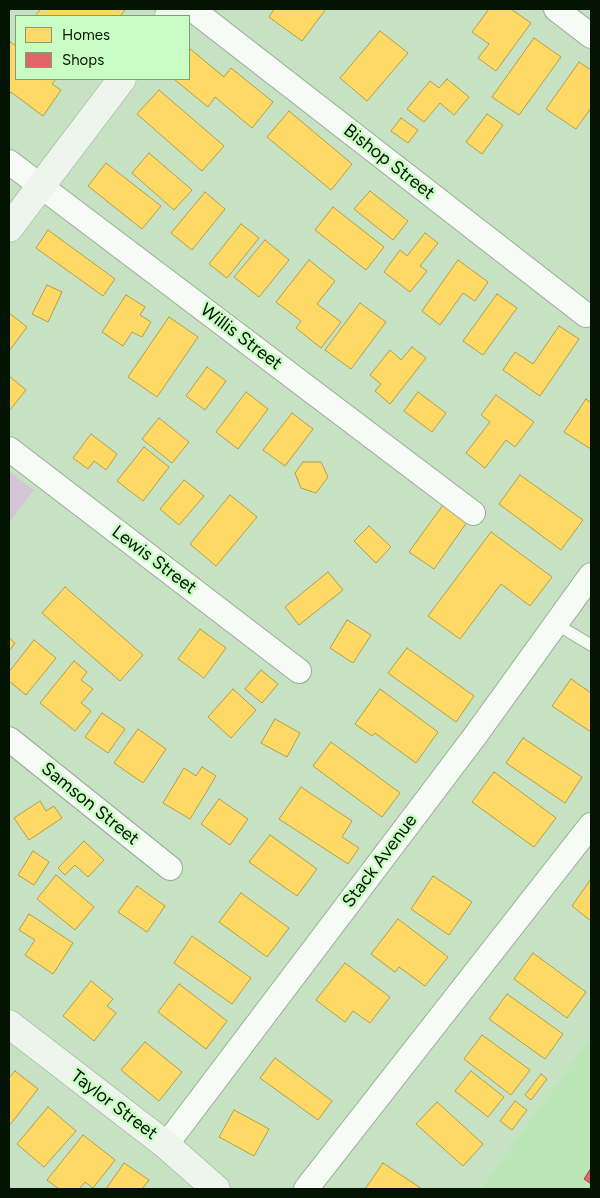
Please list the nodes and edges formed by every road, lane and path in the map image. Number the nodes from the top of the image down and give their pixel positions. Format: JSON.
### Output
{"nodes":[{"id":1,"x":192,"y":9,"type":"edge"},
{"id":2,"x":556,"y":9,"type":"edge"},
{"id":3,"x":591,"y":36,"type":"edge"},
{"id":4,"x":121,"y":80,"type":"edge"},
{"id":5,"x":9,"y":162,"type":"edge"},
{"id":6,"x":41,"y":186,"type":"junction"},
{"id":7,"x":9,"y":228,"type":"edge"},
{"id":8,"x":586,"y":315,"type":"dead end"},
{"id":9,"x":9,"y":449,"type":"edge"},
{"id":10,"x":473,"y":513,"type":"dead end"},
{"id":11,"x":591,"y":575,"type":"edge"},
{"id":12,"x":556,"y":624,"type":"junction"},
{"id":13,"x":591,"y":645,"type":"edge"},
{"id":14,"x":299,"y":671,"type":"dead end"},
{"id":15,"x":9,"y":739,"type":"edge"},
{"id":16,"x":591,"y":825,"type":"edge"},
{"id":17,"x":170,"y":868,"type":"dead end"},
{"id":18,"x":9,"y":1025,"type":"edge"},
{"id":19,"x":166,"y":1145,"type":"junction"},
{"id":20,"x":216,"y":1189,"type":"edge"},
{"id":21,"x":306,"y":1189,"type":"edge"}],
"edges":[{"from":1,"to":8,"type":"street","name":"Bishop Street"},
{"from":2,"to":3,"type":"street"},
{"from":4,"to":6,"type":"street"},
{"from":5,"to":6,"type":"street","name":"Willis Street"},
{"from":6,"to":7,"type":"street"},
{"from":6,"to":10,"type":"street","name":"Willis Street"},
{"from":9,"to":14,"type":"street","name":"Lewis Street"},
{"from":11,"to":12,"type":"street","name":"Stack Avenue"},
{"from":12,"to":13,"type":"lane"},
{"from":12,"to":19,"type":"street","name":"Stack Avenue"},
{"from":15,"to":17,"type":"street","name":"Samson Street"},
{"from":16,"to":21,"type":"street"},
{"from":18,"to":19,"type":"street","name":"Taylor Street"},
{"from":19,"to":20,"type":"street","name":"Taylor Street"}]}
